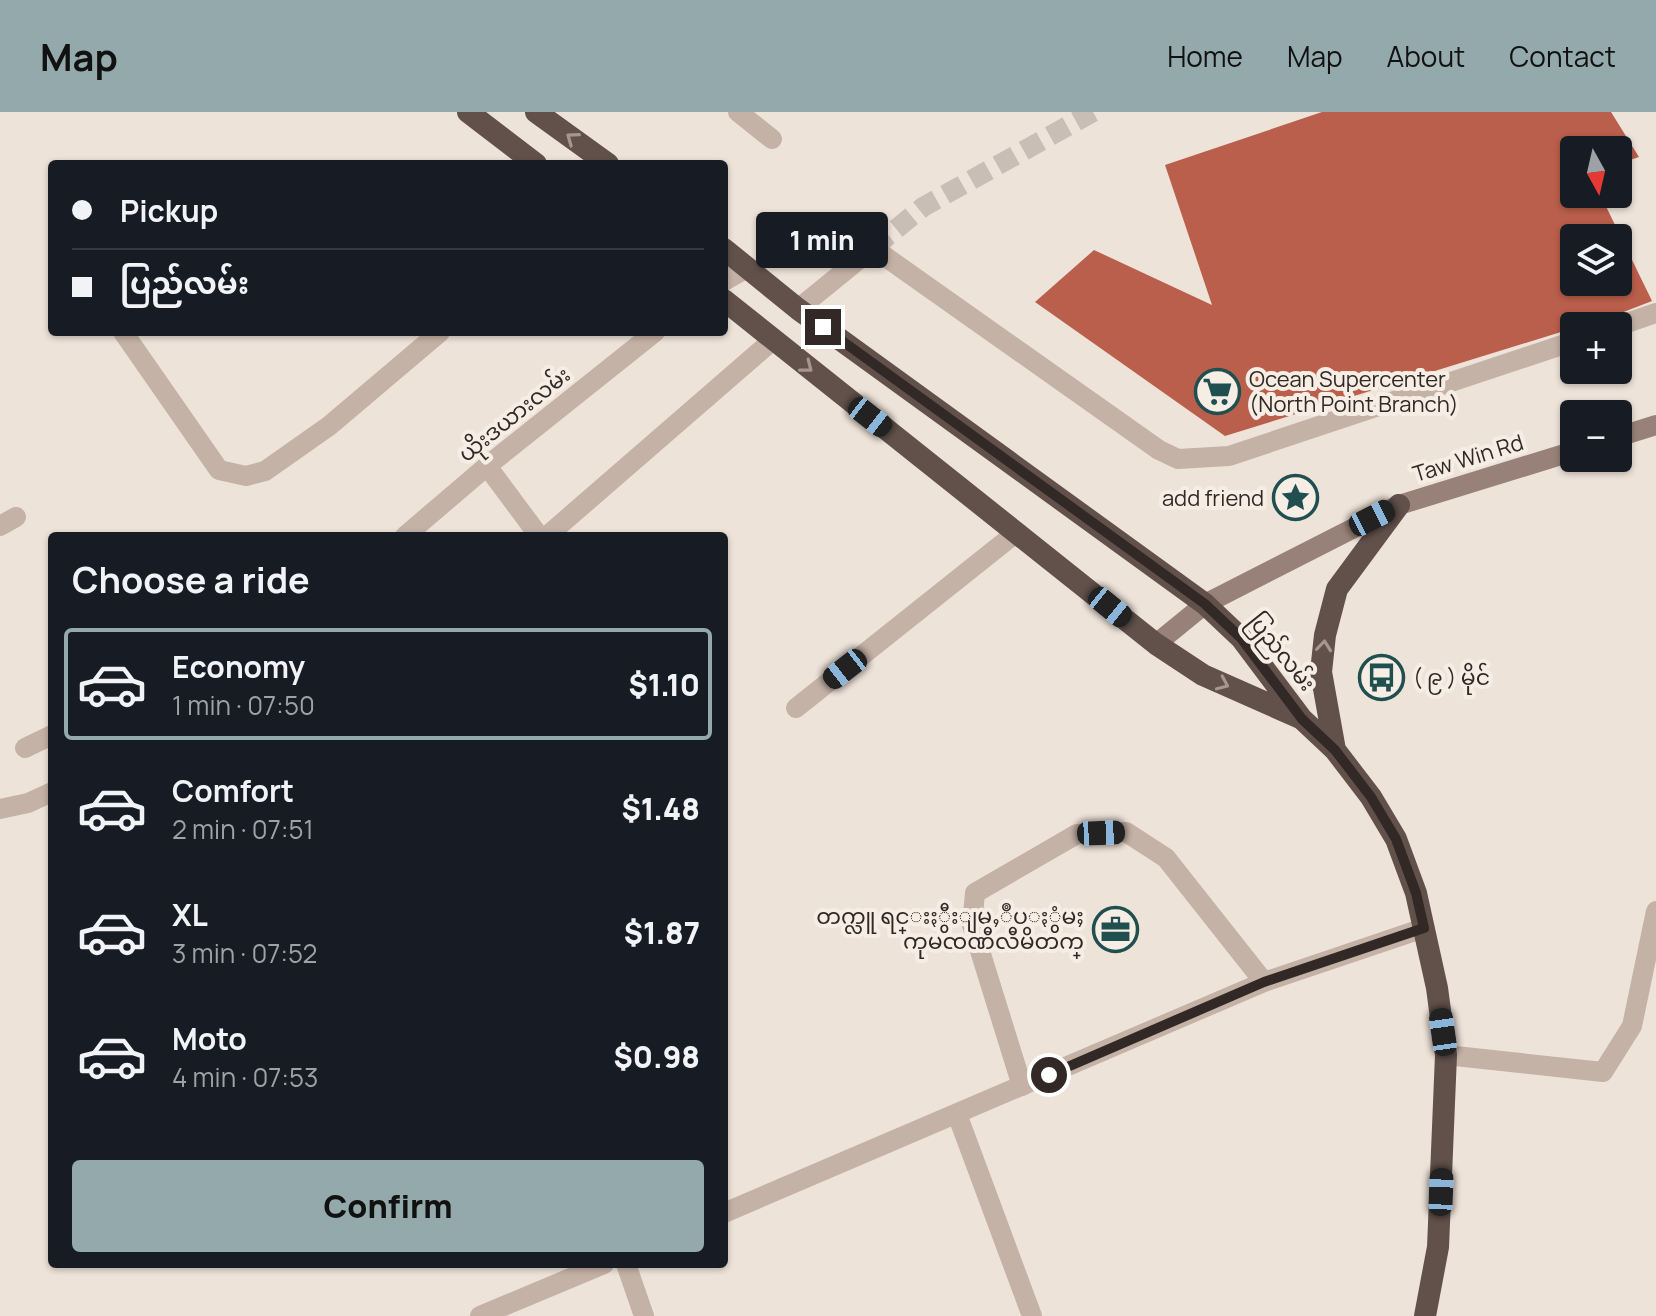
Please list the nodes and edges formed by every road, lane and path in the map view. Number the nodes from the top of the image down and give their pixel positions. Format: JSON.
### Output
{"nodes":[{"id":1,"x":468,"y":112,"type":"edge"},
{"id":2,"x":536,"y":112,"type":"edge"},
{"id":3,"x":738,"y":112,"type":"edge"},
{"id":4,"x":772,"y":139,"type":"dead end"},
{"id":5,"x":531,"y":160,"type":"edge"},
{"id":6,"x":602,"y":160,"type":"edge"},
{"id":7,"x":728,"y":252,"type":"edge"},
{"id":8,"x":747,"y":268,"type":"junction"},
{"id":9,"x":728,"y":279,"type":"edge"},
{"id":10,"x":728,"y":303,"type":"edge"},
{"id":11,"x":798,"y":309,"type":"junction"},
{"id":12,"x":1656,"y":313,"type":"edge"},
{"id":13,"x":1632,"y":321,"type":"edge"},
{"id":14,"x":126,"y":336,"type":"edge"},
{"id":15,"x":433,"y":336,"type":"edge"},
{"id":16,"x":650,"y":336,"type":"edge"},
{"id":17,"x":773,"y":340,"type":"junction"},
{"id":18,"x":1560,"y":346,"type":"edge"},
{"id":19,"x":1656,"y":425,"type":"edge"},
{"id":20,"x":1632,"y":433,"type":"edge"},
{"id":21,"x":1560,"y":455,"type":"edge"},
{"id":22,"x":487,"y":466,"type":"junction"},
{"id":23,"x":1399,"y":505,"type":"junction"},
{"id":24,"x":410,"y":532,"type":"edge"},
{"id":25,"x":536,"y":532,"type":"edge"},
{"id":26,"x":552,"y":532,"type":"edge"},
{"id":27,"x":1017,"y":532,"type":"junction"},
{"id":28,"x":1205,"y":604,"type":"junction"},
{"id":29,"x":1156,"y":644,"type":"junction"},
{"id":30,"x":796,"y":708,"type":"dead end"},
{"id":31,"x":1302,"y":719,"type":"junction"},
{"id":32,"x":48,"y":737,"type":"edge"},
{"id":33,"x":25,"y":748,"type":"dead end"},
{"id":34,"x":1341,"y":757,"type":"junction"},
{"id":35,"x":48,"y":794,"type":"edge"},
{"id":36,"x":0,"y":809,"type":"edge"},
{"id":37,"x":1656,"y":911,"type":"edge"},
{"id":38,"x":1424,"y":928,"type":"junction"},
{"id":39,"x":1264,"y":982,"type":"junction"},
{"id":40,"x":1446,"y":1055,"type":"junction"},
{"id":41,"x":1022,"y":1086,"type":"junction"},
{"id":42,"x":957,"y":1114,"type":"junction"},
{"id":43,"x":728,"y":1211,"type":"edge"},
{"id":44,"x":594,"y":1268,"type":"edge"},
{"id":45,"x":627,"y":1268,"type":"edge"},
{"id":46,"x":480,"y":1316,"type":"edge"},
{"id":47,"x":644,"y":1316,"type":"edge"},
{"id":48,"x":1032,"y":1316,"type":"edge"},
{"id":49,"x":1425,"y":1316,"type":"edge"}],
"edges":[{"from":1,"to":5,"type":"highway"},
{"from":6,"to":2,"type":"highway","one_way":true},
{"from":3,"to":4,"type":"street"},
{"from":7,"to":8,"type":"highway","name":"ပြည်လမ်း"},
{"from":8,"to":9,"type":"street"},
{"from":8,"to":11,"type":"highway","name":"ပြည်လမ်း"},
{"from":10,"to":17,"type":"highway","name":"ပြည်လမ်း"},
{"from":11,"to":18,"type":"street"},
{"from":11,"to":28,"type":"highway","name":"ပြည်လမ်း"},
{"from":12,"to":13,"type":"street"},
{"from":14,"to":15,"type":"street"},
{"from":16,"to":22,"type":"street","name":"ယိုးဒယားလမ်း"},
{"from":17,"to":26,"type":"street"},
{"from":17,"to":27,"type":"highway","name":"ပြည်လမ်း","one_way":true},
{"from":19,"to":20,"type":"main road"},
{"from":21,"to":23,"type":"main road","name":"Taw Win Rd"},
{"from":22,"to":24,"type":"street","name":"ယိုးဒယားလမ်း"},
{"from":22,"to":25,"type":"street"},
{"from":23,"to":28,"type":"main road","name":"Taw Win Rd"},
{"from":34,"to":23,"type":"highway","one_way":true},
{"from":27,"to":29,"type":"highway","name":"ပြည်လမ်း"},
{"from":27,"to":30,"type":"street"},
{"from":28,"to":29,"type":"main road","name":"Taw Win Rd"},
{"from":28,"to":31,"type":"highway","name":"ပြည်လမ်း"},
{"from":29,"to":31,"type":"highway","name":"ပြည်လမ်း","one_way":true},
{"from":31,"to":34,"type":"highway"},
{"from":32,"to":33,"type":"street"},
{"from":34,"to":38,"type":"highway"},
{"from":35,"to":36,"type":"street"},
{"from":37,"to":40,"type":"street"},
{"from":38,"to":39,"type":"street"},
{"from":38,"to":40,"type":"highway"},
{"from":39,"to":41,"type":"street"},
{"from":39,"to":41,"type":"street"},
{"from":40,"to":49,"type":"highway"},
{"from":41,"to":42,"type":"street"},
{"from":42,"to":43,"type":"street"},
{"from":42,"to":48,"type":"street"},
{"from":44,"to":46,"type":"street"},
{"from":45,"to":47,"type":"street"}]}
